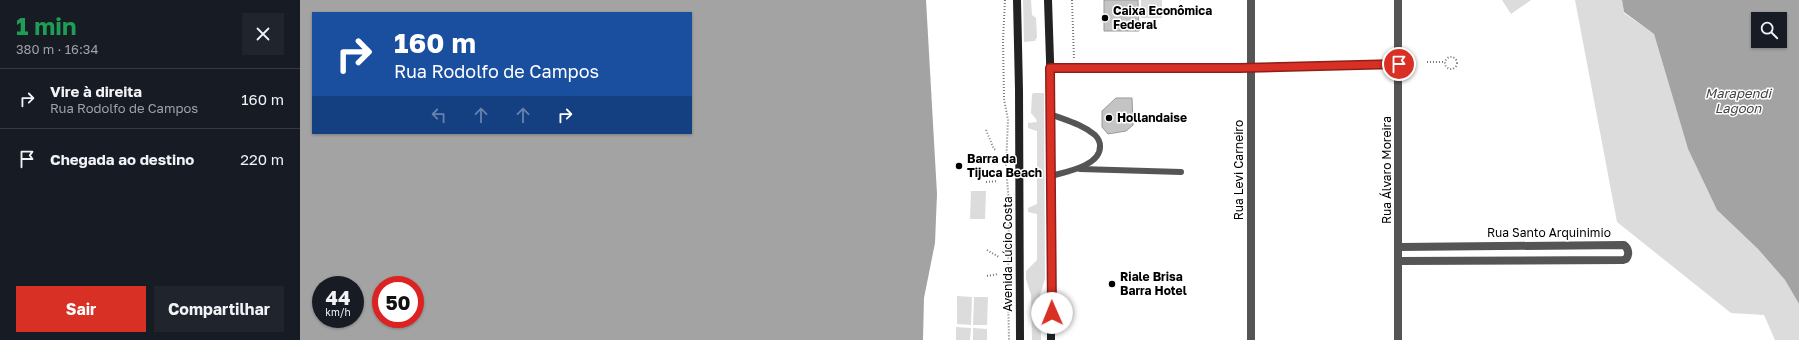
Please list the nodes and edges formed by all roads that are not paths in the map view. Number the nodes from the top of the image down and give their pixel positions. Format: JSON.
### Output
{"nodes":[{"id":1,"x":1017,"y":0,"type":"edge"},
{"id":2,"x":1048,"y":0,"type":"edge"},
{"id":3,"x":1251,"y":0,"type":"edge"},
{"id":4,"x":1398,"y":0,"type":"edge"},
{"id":5,"x":1399,"y":64,"type":"junction"},
{"id":6,"x":1251,"y":67,"type":"junction"},
{"id":7,"x":1050,"y":68,"type":"junction"},
{"id":8,"x":1050,"y":114,"type":"junction"},
{"id":9,"x":1078,"y":169,"type":"junction"},
{"id":10,"x":1181,"y":172,"type":"dead end"},
{"id":11,"x":1051,"y":176,"type":"junction"},
{"id":12,"x":1399,"y":247,"type":"junction"},
{"id":13,"x":1399,"y":261,"type":"junction"},
{"id":14,"x":1020,"y":303,"type":"junction"},
{"id":15,"x":1052,"y":313,"type":"junction"},
{"id":16,"x":1020,"y":340,"type":"edge"},
{"id":17,"x":1026,"y":340,"type":"edge"},
{"id":18,"x":1047,"y":340,"type":"edge"},
{"id":19,"x":1051,"y":340,"type":"edge"},
{"id":20,"x":1251,"y":340,"type":"edge"},
{"id":21,"x":1398,"y":340,"type":"edge"}],
"edges":[{"from":1,"to":14,"type":"main road","name":"Avenida Lúcio Costa"},
{"from":2,"to":7,"type":"main road"},
{"from":3,"to":6,"type":"street","name":"Rua Levi Carneiro"},
{"from":4,"to":5,"type":"street","name":"Rua Álvaro Moreira"},
{"from":5,"to":6,"type":"street"},
{"from":5,"to":12,"type":"street","name":"Rua Álvaro Moreira"},
{"from":6,"to":7,"type":"street"},
{"from":6,"to":20,"type":"street","name":"Rua Levi Carneiro"},
{"from":7,"to":8,"type":"main road"},
{"from":8,"to":9,"type":"lane"},
{"from":8,"to":11,"type":"main road"},
{"from":9,"to":10,"type":"lane"},
{"from":9,"to":11,"type":"lane"},
{"from":11,"to":15,"type":"main road"},
{"from":12,"to":13,"type":"street","name":"Rua Álvaro Moreira"},
{"from":12,"to":13,"type":"street","name":"Rua Santo Arquinimio"},
{"from":13,"to":21,"type":"street","name":"Rua Álvaro Moreira"},
{"from":14,"to":16,"type":"main road","name":"Avenida Lúcio Costa"},
{"from":14,"to":17,"type":"main road"},
{"from":15,"to":18,"type":"main road"},
{"from":15,"to":19,"type":"main road"}]}
